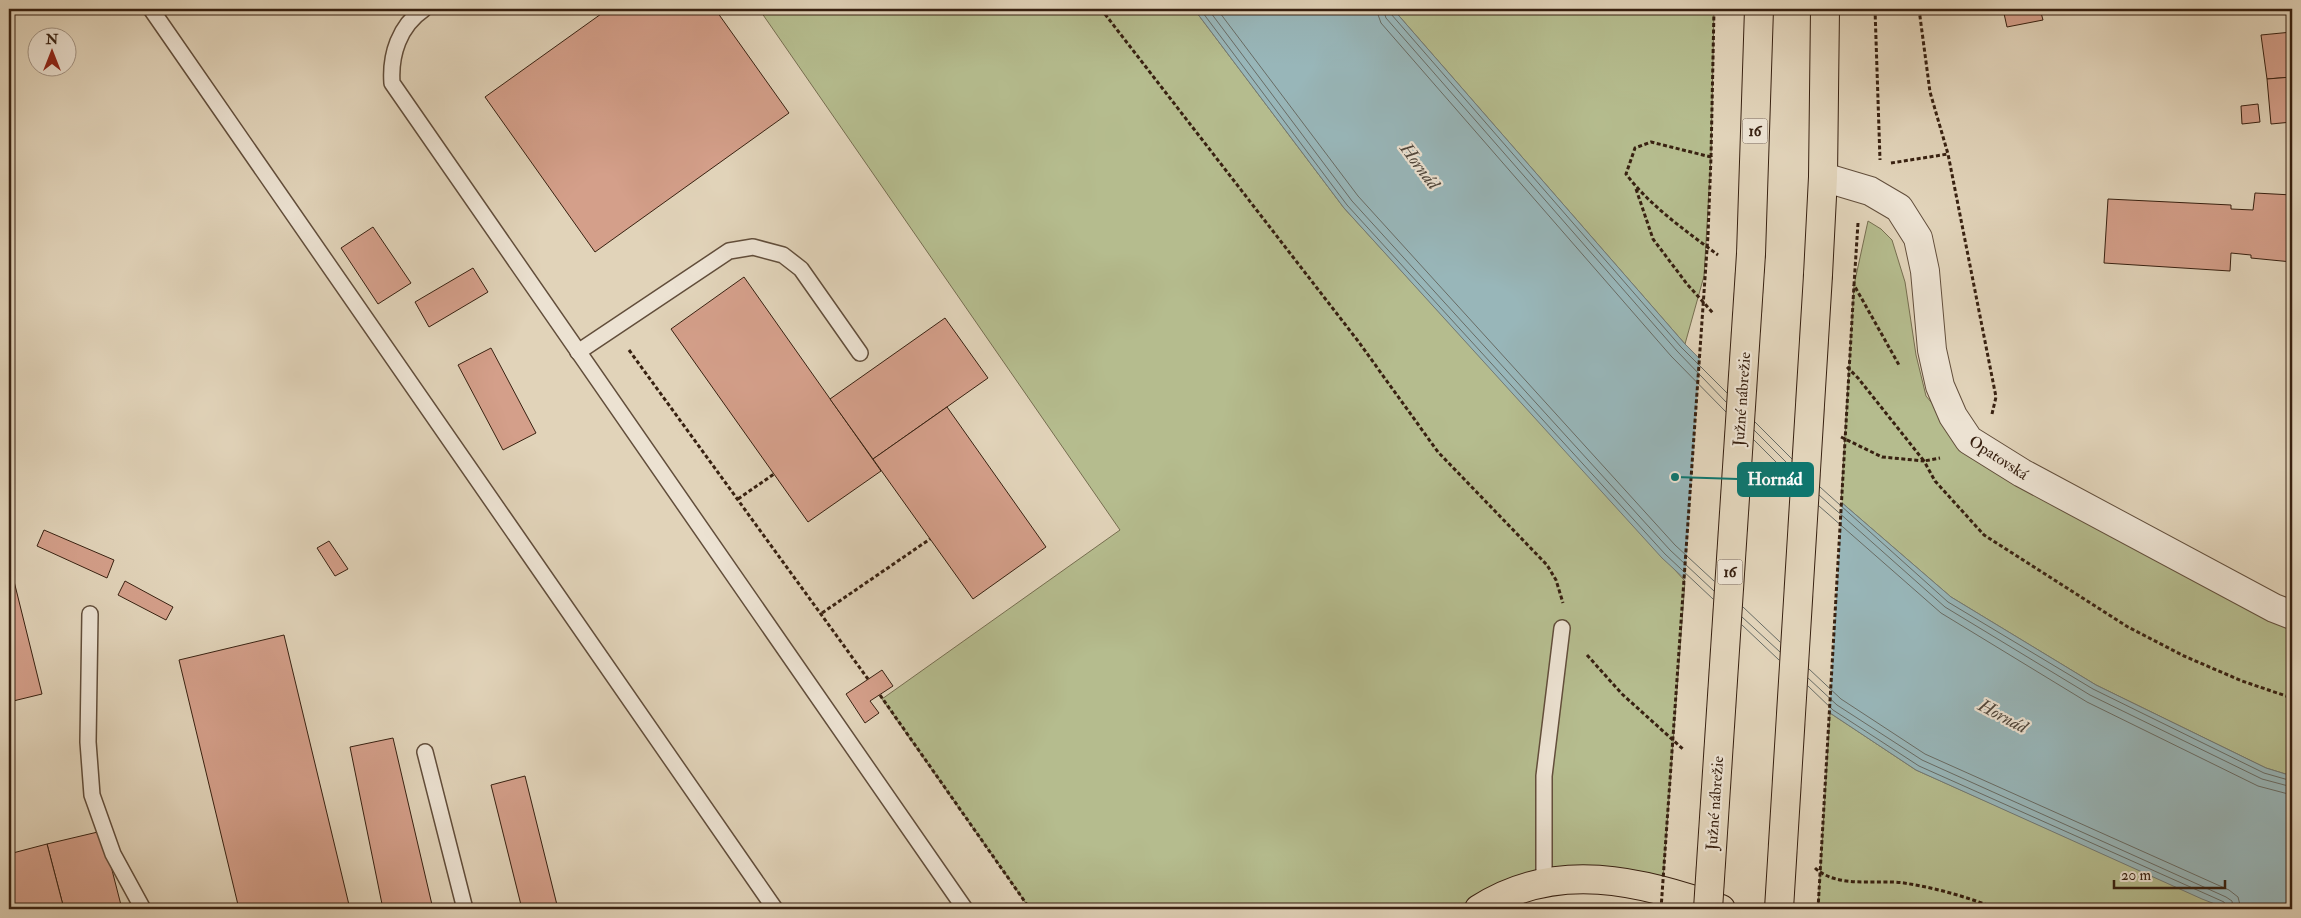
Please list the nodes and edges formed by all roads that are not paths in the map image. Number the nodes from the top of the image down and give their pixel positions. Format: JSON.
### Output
{"nodes":[{"id":1,"x":151,"y":9,"type":"edge"},
{"id":2,"x":424,"y":9,"type":"edge"},
{"id":3,"x":1758,"y":9,"type":"edge"},
{"id":4,"x":1825,"y":9,"type":"edge"},
{"id":5,"x":1823,"y":177,"type":"junction"},
{"id":6,"x":578,"y":352,"type":"junction"},
{"id":7,"x":860,"y":353,"type":"dead end"},
{"id":8,"x":90,"y":614,"type":"dead end"},
{"id":9,"x":2292,"y":615,"type":"edge"},
{"id":10,"x":1562,"y":628,"type":"road end"},
{"id":11,"x":425,"y":752,"type":"dead end"},
{"id":12,"x":1544,"y":881,"type":"junction"},
{"id":13,"x":143,"y":909,"type":"edge"},
{"id":14,"x":465,"y":909,"type":"edge"},
{"id":15,"x":775,"y":909,"type":"edge"},
{"id":16,"x":964,"y":909,"type":"edge"},
{"id":17,"x":1479,"y":909,"type":"edge"},
{"id":18,"x":1708,"y":909,"type":"edge"},
{"id":19,"x":1722,"y":909,"type":"edge"},
{"id":20,"x":1779,"y":909,"type":"edge"}],
"edges":[{"from":1,"to":15,"type":"lane"},
{"from":2,"to":6,"type":"lane"},
{"from":3,"to":18,"type":"highway","name":"Južné nábrežie","number":"16","bridge":true},
{"from":4,"to":5,"type":"highway"},
{"from":5,"to":9,"type":"street","name":"Opatovská"},
{"from":5,"to":20,"type":"highway","bridge":true},
{"from":6,"to":7,"type":"lane"},
{"from":6,"to":16,"type":"lane"},
{"from":8,"to":13,"type":"lane"},
{"from":10,"to":12,"type":"lane"},
{"from":11,"to":14,"type":"lane"},
{"from":12,"to":17,"type":"highway"},
{"from":12,"to":19,"type":"highway"}]}
